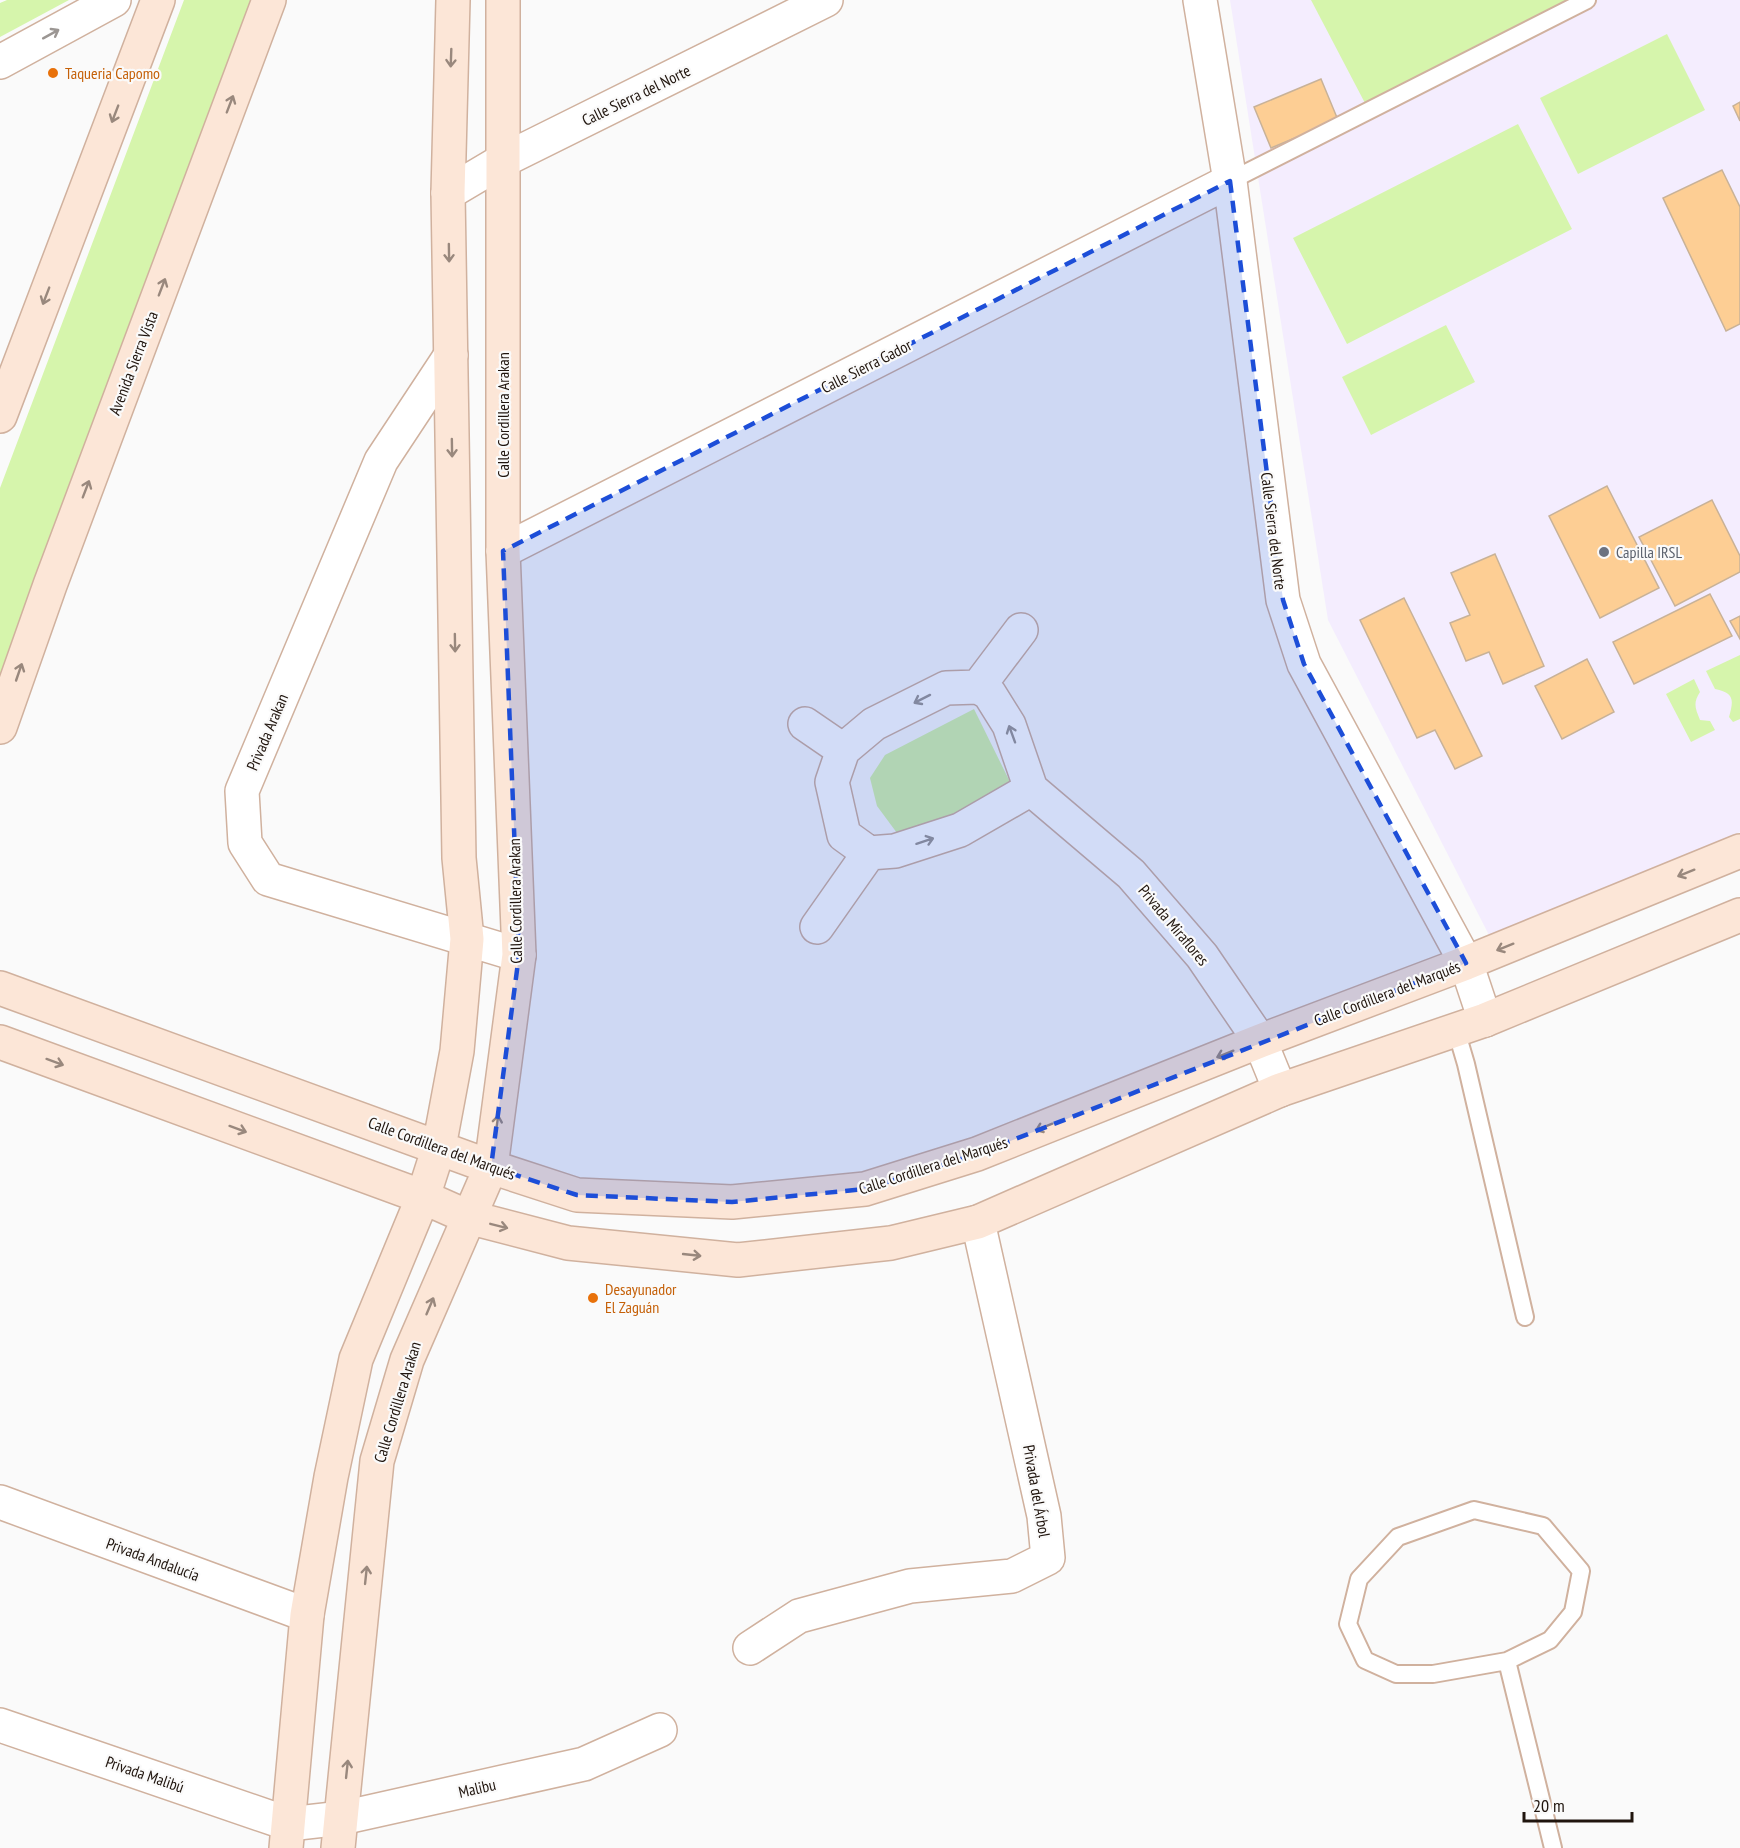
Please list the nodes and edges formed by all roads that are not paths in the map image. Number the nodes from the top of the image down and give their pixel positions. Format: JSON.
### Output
{"nodes":[{"id":1,"x":114,"y":0,"type":"edge"},
{"id":2,"x":158,"y":0,"type":"edge"},
{"id":3,"x":269,"y":0,"type":"edge"},
{"id":4,"x":453,"y":0,"type":"edge"},
{"id":5,"x":503,"y":0,"type":"edge"},
{"id":6,"x":826,"y":0,"type":"edge"},
{"id":7,"x":1200,"y":0,"type":"edge"},
{"id":8,"x":1587,"y":0,"type":"edge"},
{"id":9,"x":0,"y":62,"type":"edge"},
{"id":10,"x":502,"y":161,"type":"junction"},
{"id":11,"x":1230,"y":181,"type":"junction"},
{"id":12,"x":448,"y":193,"type":"junction"},
{"id":13,"x":451,"y":356,"type":"junction"},
{"id":14,"x":0,"y":416,"type":"edge"},
{"id":15,"x":503,"y":551,"type":"junction"},
{"id":16,"x":1021,"y":630,"type":"dead end"},
{"id":17,"x":978,"y":687,"type":"junction"},
{"id":18,"x":805,"y":724,"type":"dead end"},
{"id":19,"x":0,"y":727,"type":"edge"},
{"id":20,"x":843,"y":750,"type":"junction"},
{"id":21,"x":1031,"y":789,"type":"junction"},
{"id":22,"x":1740,"y":851,"type":"edge"},
{"id":23,"x":868,"y":853,"type":"junction"},
{"id":24,"x":1740,"y":915,"type":"edge"},
{"id":25,"x":817,"y":927,"type":"dead end"},
{"id":26,"x":467,"y":939,"type":"junction"},
{"id":27,"x":519,"y":955,"type":"junction"},
{"id":28,"x":1466,"y":963,"type":"junction"},
{"id":29,"x":0,"y":988,"type":"edge"},
{"id":30,"x":1470,"y":1025,"type":"junction"},
{"id":31,"x":1260,"y":1041,"type":"junction"},
{"id":32,"x":0,"y":1042,"type":"edge"},
{"id":33,"x":1280,"y":1090,"type":"junction"},
{"id":34,"x":439,"y":1147,"type":"junction"},
{"id":35,"x":491,"y":1167,"type":"junction"},
{"id":36,"x":423,"y":1197,"type":"junction"},
{"id":37,"x":468,"y":1217,"type":"junction"},
{"id":38,"x":978,"y":1222,"type":"junction"},
{"id":39,"x":1525,"y":1317,"type":"dead end"},
{"id":40,"x":0,"y":1502,"type":"edge"},
{"id":41,"x":307,"y":1615,"type":"junction"},
{"id":42,"x":750,"y":1648,"type":"dead end"},
{"id":43,"x":1508,"y":1661,"type":"junction"},
{"id":44,"x":0,"y":1725,"type":"edge"},
{"id":45,"x":660,"y":1730,"type":"dead end"},
{"id":46,"x":340,"y":1833,"type":"edge"},
{"id":47,"x":287,"y":1836,"type":"edge"},
{"id":48,"x":1553,"y":1848,"type":"edge"}],
"edges":[{"from":9,"to":1,"type":"street","one_way":true},
{"from":2,"to":14,"type":"street","one_way":true},
{"from":19,"to":3,"type":"street","name":"Avenida Sierra Vista","one_way":true},
{"from":4,"to":12,"type":"street","one_way":true},
{"from":5,"to":10,"type":"street","name":"Calle Cordillera Arakan"},
{"from":6,"to":10,"type":"street","name":"Calle Sierra del Norte"},
{"from":7,"to":11,"type":"street","name":"Calle Sierra del Norte"},
{"from":8,"to":11,"type":"lane"},
{"from":10,"to":12,"type":"street","name":"Calle Sierra del Norte"},
{"from":10,"to":15,"type":"street","name":"Calle Cordillera Arakan"},
{"from":11,"to":15,"type":"street","name":"Calle Sierra Gador"},
{"from":11,"to":28,"type":"street","name":"Calle Sierra del Norte"},
{"from":12,"to":13,"type":"street","one_way":true},
{"from":13,"to":26,"type":"street","one_way":true},
{"from":13,"to":26,"type":"street","name":"Privada Arakan"},
{"from":15,"to":27,"type":"street","name":"Calle Cordillera Arakan"},
{"from":16,"to":17,"type":"street"},
{"from":17,"to":20,"type":"street","one_way":true},
{"from":21,"to":17,"type":"street","one_way":true},
{"from":18,"to":20,"type":"street"},
{"from":20,"to":23,"type":"street"},
{"from":23,"to":21,"type":"street","one_way":true},
{"from":21,"to":31,"type":"street","name":"Privada Miraflores"},
{"from":22,"to":28,"type":"street","name":"Calle Cordillera del Marqués","one_way":true},
{"from":23,"to":25,"type":"street"},
{"from":24,"to":30,"type":"street"},
{"from":26,"to":27,"type":"street","name":"Privada Arakan"},
{"from":26,"to":34,"type":"street"},
{"from":35,"to":27,"type":"street","name":"Calle Cordillera Arakan","one_way":true},
{"from":28,"to":30,"type":"street","name":"Calle Sierra del Norte"},
{"from":28,"to":31,"type":"street","name":"Calle Cordillera del Marqués"},
{"from":29,"to":34,"type":"street","name":"Calle Cordillera del Marqués"},
{"from":30,"to":33,"type":"street"},
{"from":30,"to":39,"type":"lane"},
{"from":31,"to":33,"type":"street","name":"Privada Miraflores"},
{"from":31,"to":35,"type":"street","name":"Calle Cordillera del Marqués","one_way":true},
{"from":32,"to":36,"type":"street","one_way":true},
{"from":33,"to":38,"type":"street"},
{"from":34,"to":35,"type":"street","name":"Calle Cordillera del Marqués"},
{"from":34,"to":36,"type":"street"},
{"from":35,"to":37,"type":"street","name":"Calle Cordillera Arakan"},
{"from":36,"to":37,"type":"street"},
{"from":36,"to":41,"type":"street"},
{"from":37,"to":38,"type":"street","one_way":true},
{"from":46,"to":37,"type":"street","name":"Calle Cordillera Arakan","one_way":true},
{"from":38,"to":42,"type":"street","name":"Privada del Árbol"},
{"from":40,"to":41,"type":"street","name":"Privada Andalucía"},
{"from":41,"to":47,"type":"street"},
{"from":43,"to":43,"type":"lane"},
{"from":43,"to":48,"type":"lane"},
{"from":44,"to":47,"type":"street","name":"Privada Malibú"},
{"from":45,"to":46,"type":"street","name":"Malibu"},
{"from":46,"to":47,"type":"street","name":"Malibu"}]}
